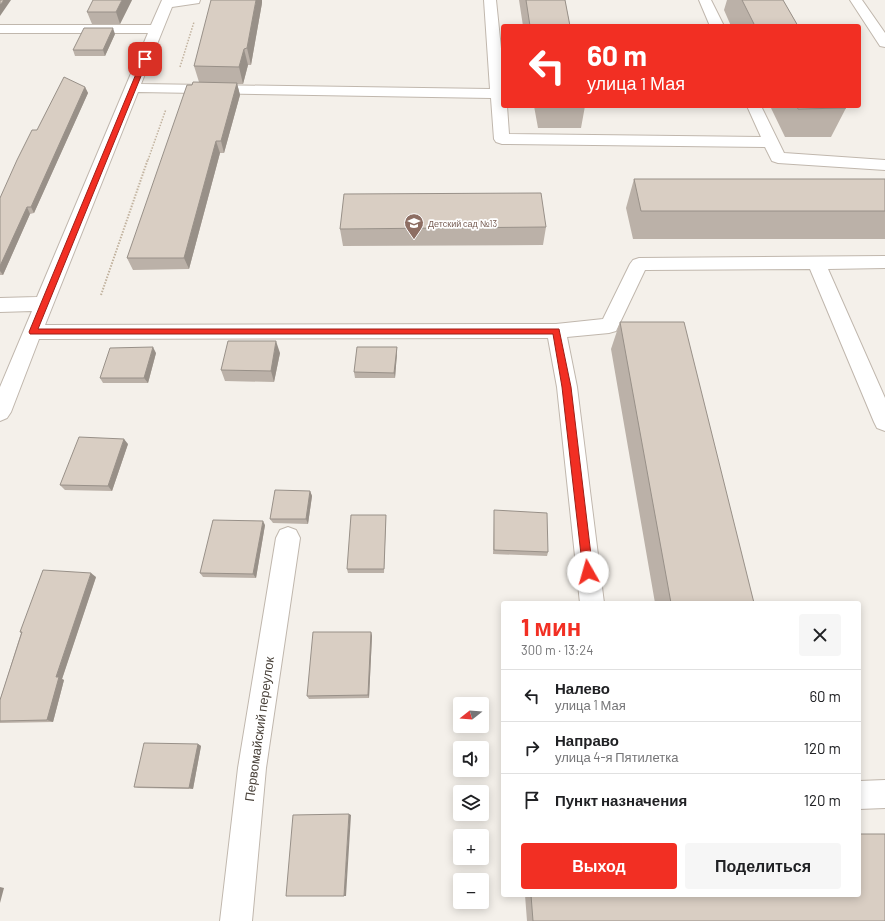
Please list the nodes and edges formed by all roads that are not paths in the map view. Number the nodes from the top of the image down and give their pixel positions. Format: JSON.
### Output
{"nodes":[{"id":1,"x":194,"y":0,"type":"edge"},
{"id":2,"x":490,"y":0,"type":"edge"},
{"id":3,"x":705,"y":0,"type":"edge"},
{"id":4,"x":856,"y":0,"type":"edge"},
{"id":5,"x":167,"y":2,"type":"edge"},
{"id":6,"x":716,"y":24,"type":"edge"},
{"id":7,"x":0,"y":29,"type":"edge"},
{"id":8,"x":157,"y":29,"type":"junction"},
{"id":9,"x":885,"y":43,"type":"edge"},
{"id":10,"x":133,"y":88,"type":"junction"},
{"id":11,"x":499,"y":94,"type":"junction"},
{"id":12,"x":755,"y":108,"type":"edge"},
{"id":13,"x":770,"y":142,"type":"junction"},
{"id":14,"x":885,"y":165,"type":"edge"},
{"id":15,"x":816,"y":262,"type":"junction"},
{"id":16,"x":885,"y":262,"type":"edge"},
{"id":17,"x":44,"y":304,"type":"junction"},
{"id":18,"x":0,"y":306,"type":"edge"},
{"id":19,"x":556,"y":331,"type":"junction"},
{"id":20,"x":33,"y":332,"type":"junction"},
{"id":21,"x":0,"y":412,"type":"edge"},
{"id":22,"x":885,"y":422,"type":"edge"},
{"id":23,"x":288,"y":538,"type":"dead end"},
{"id":24,"x":592,"y":601,"type":"edge"},
{"id":25,"x":885,"y":794,"type":"edge"},
{"id":26,"x":861,"y":795,"type":"edge"},
{"id":27,"x":236,"y":921,"type":"edge"}],
"edges":[{"from":1,"to":5,"type":"street"},
{"from":2,"to":11,"type":"street"},
{"from":3,"to":6,"type":"street"},
{"from":4,"to":9,"type":"street"},
{"from":5,"to":8,"type":"street"},
{"from":7,"to":8,"type":"street"},
{"from":8,"to":10,"type":"street"},
{"from":10,"to":11,"type":"street"},
{"from":10,"to":17,"type":"street"},
{"from":11,"to":13,"type":"street"},
{"from":12,"to":13,"type":"street"},
{"from":13,"to":14,"type":"street"},
{"from":15,"to":16,"type":"street"},
{"from":15,"to":19,"type":"street"},
{"from":15,"to":22,"type":"street"},
{"from":17,"to":18,"type":"street"},
{"from":17,"to":20,"type":"street"},
{"from":19,"to":20,"type":"street"},
{"from":19,"to":24,"type":"street"},
{"from":20,"to":21,"type":"street"},
{"from":23,"to":27,"type":"street","name":"Первомайский переулок"},
{"from":25,"to":26,"type":"street"}]}
